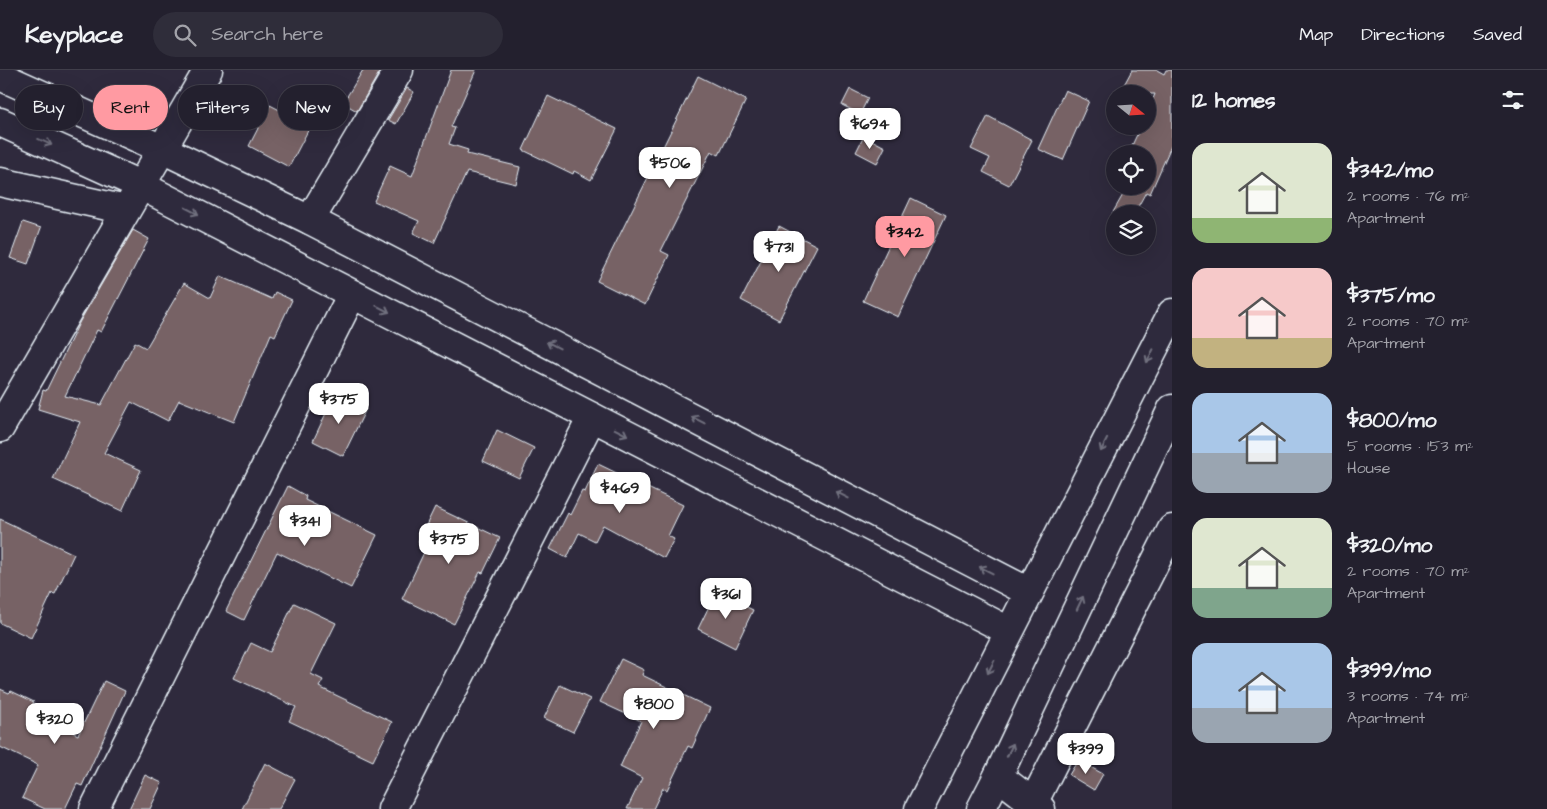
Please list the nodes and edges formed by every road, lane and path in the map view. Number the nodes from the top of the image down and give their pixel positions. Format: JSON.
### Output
{"nodes":[{"id":1,"x":208,"y":70,"type":"edge"},
{"id":2,"x":399,"y":70,"type":"edge"},
{"id":3,"x":0,"y":76,"type":"edge"},
{"id":4,"x":0,"y":122,"type":"edge"},
{"id":5,"x":162,"y":149,"type":"junction"},
{"id":6,"x":0,"y":182,"type":"edge"},
{"id":7,"x":140,"y":185,"type":"junction"},
{"id":8,"x":126,"y":210,"type":"junction"},
{"id":9,"x":310,"y":220,"type":"junction"},
{"id":10,"x":352,"y":294,"type":"junction"},
{"id":11,"x":1172,"y":313,"type":"edge"},
{"id":12,"x":1172,"y":409,"type":"edge"},
{"id":13,"x":592,"y":417,"type":"junction"},
{"id":14,"x":0,"y":428,"type":"edge"},
{"id":15,"x":1172,"y":529,"type":"edge"},
{"id":16,"x":1029,"y":592,"type":"junction"},
{"id":17,"x":1009,"y":631,"type":"junction"},
{"id":18,"x":998,"y":776,"type":"junction"},
{"id":19,"x":1035,"y":807,"type":"edge"},
{"id":20,"x":94,"y":809,"type":"edge"},
{"id":21,"x":392,"y":809,"type":"edge"},
{"id":22,"x":919,"y":809,"type":"edge"},
{"id":23,"x":981,"y":809,"type":"edge"}],
"edges":[{"from":1,"to":5,"type":"street"},
{"from":2,"to":9,"type":"street"},
{"from":3,"to":5,"type":"street"},
{"from":4,"to":7,"type":"street","one_way":true},
{"from":5,"to":7,"type":"street"},
{"from":5,"to":9,"type":"street"},
{"from":6,"to":8,"type":"street"},
{"from":7,"to":8,"type":"street"},
{"from":7,"to":10,"type":"street","one_way":true},
{"from":8,"to":14,"type":"street"},
{"from":16,"to":9,"type":"street","one_way":true},
{"from":10,"to":13,"type":"street","one_way":true},
{"from":10,"to":20,"type":"street"},
{"from":11,"to":16,"type":"street","one_way":true},
{"from":18,"to":12,"type":"street","one_way":true},
{"from":13,"to":17,"type":"street","one_way":true},
{"from":13,"to":21,"type":"street"},
{"from":15,"to":19,"type":"street"},
{"from":16,"to":17,"type":"street"},
{"from":17,"to":22,"type":"street","one_way":true},
{"from":18,"to":19,"type":"street"},
{"from":18,"to":23,"type":"street"}]}
